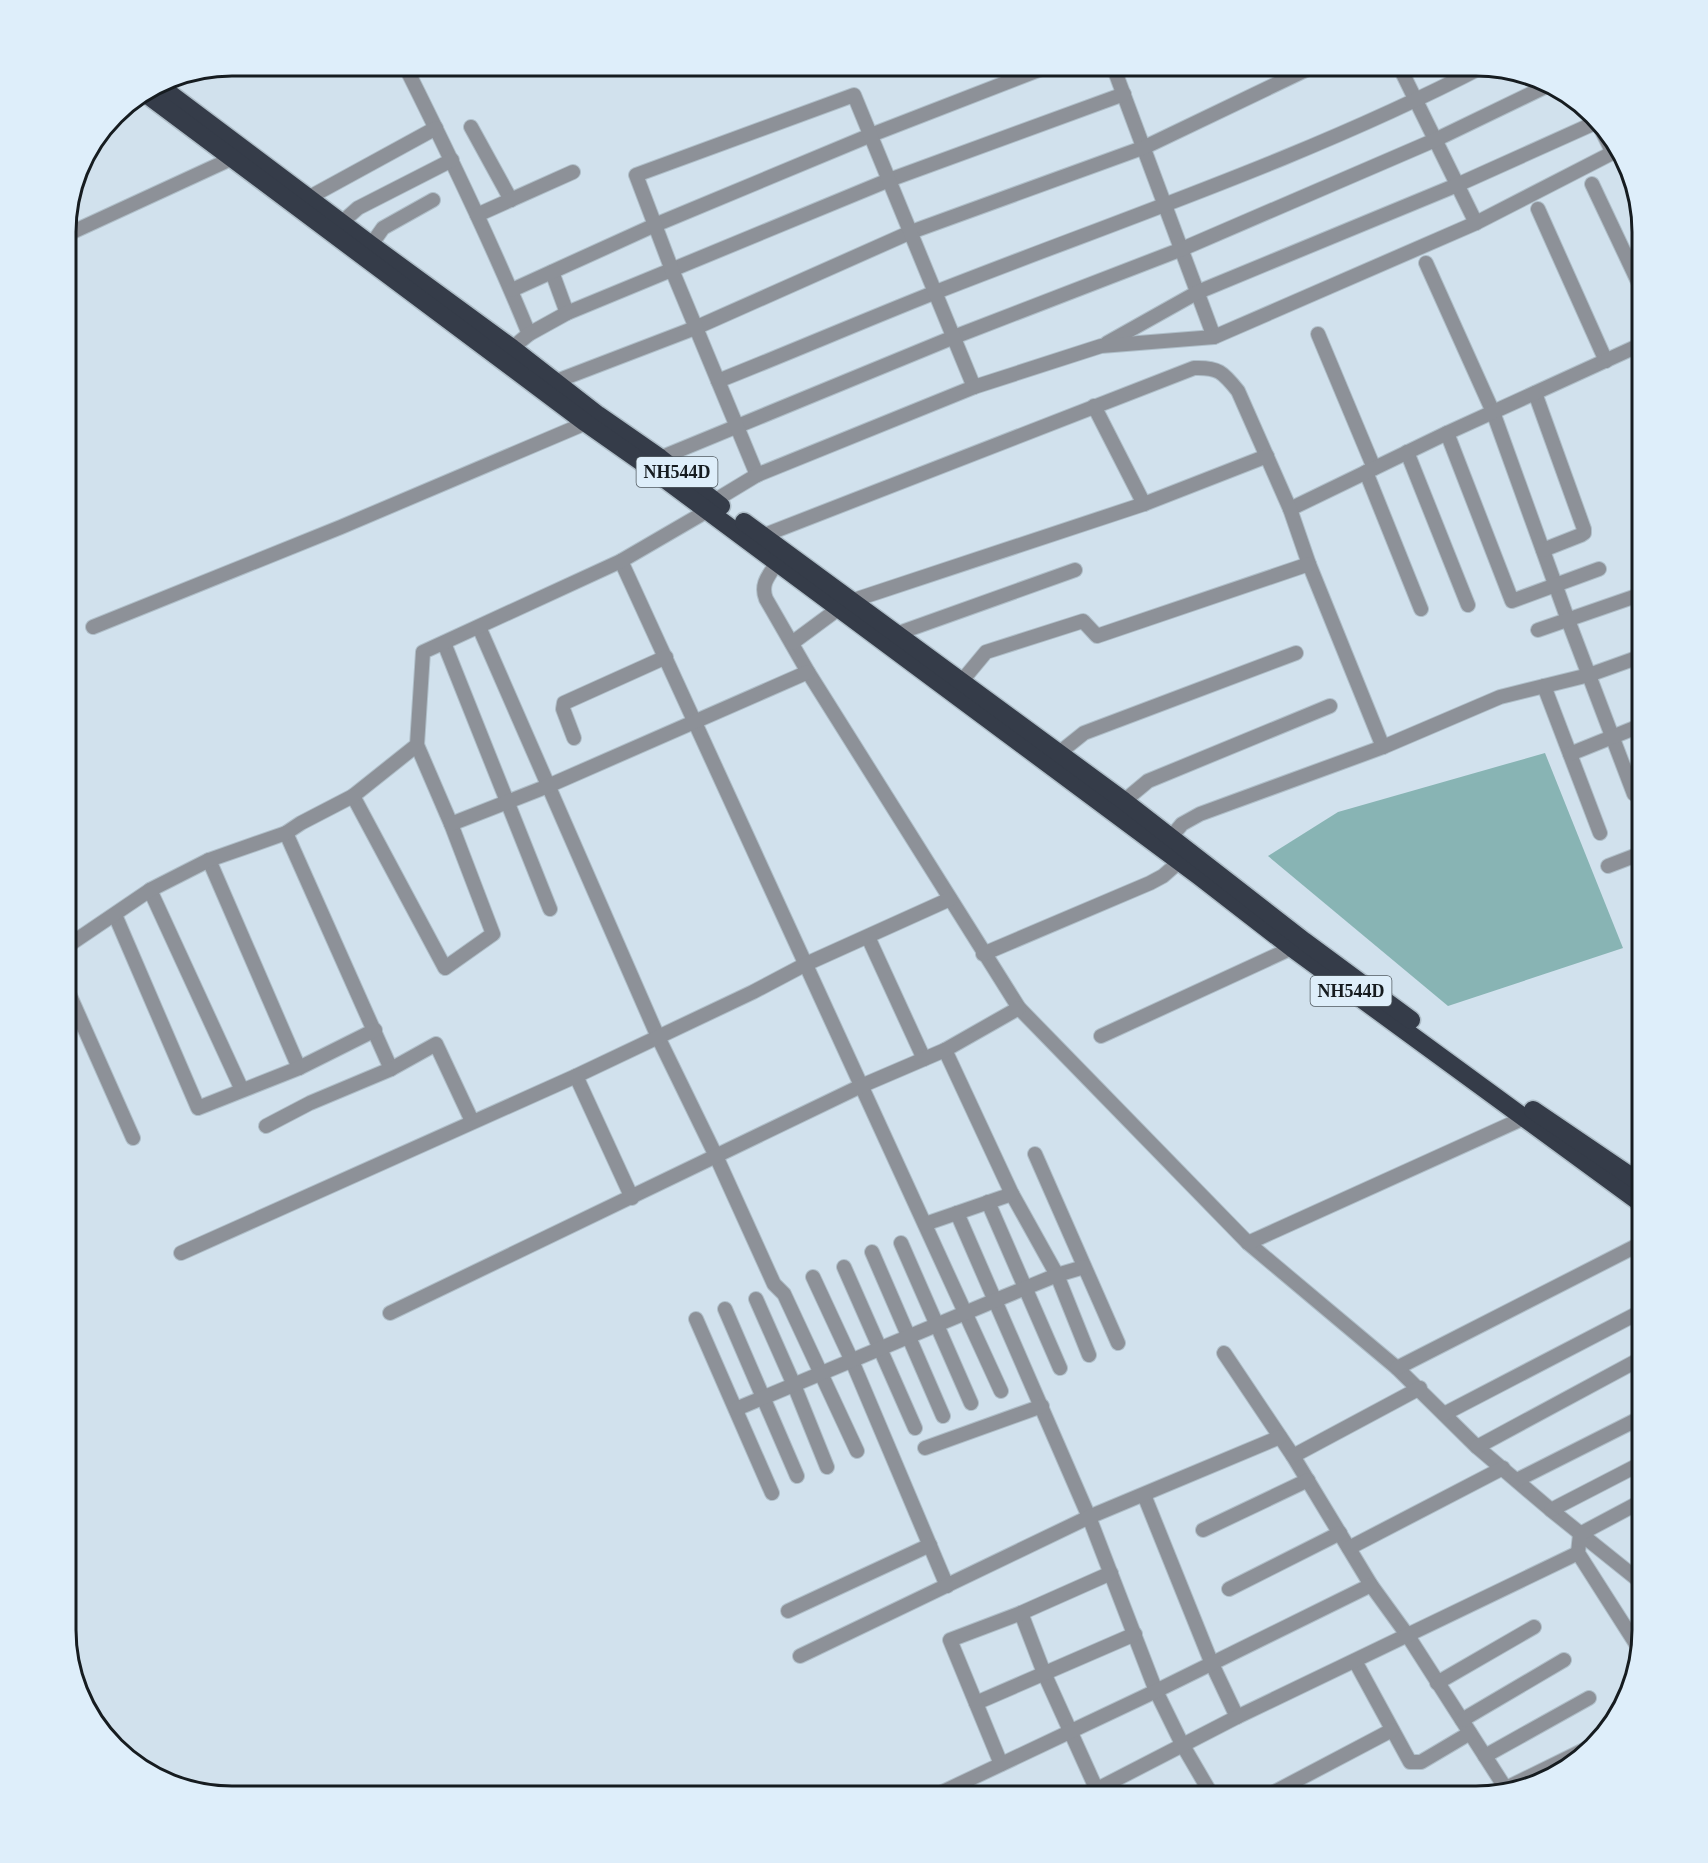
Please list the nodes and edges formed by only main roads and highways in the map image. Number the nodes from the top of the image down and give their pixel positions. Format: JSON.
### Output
{"nodes":[{"id":1,"x":166,"y":92,"type":"edge"},
{"id":2,"x":152,"y":98,"type":"edge"},
{"id":3,"x":711,"y":506,"type":"junction"},
{"id":4,"x":844,"y":605,"type":"junction"},
{"id":5,"x":1632,"y":1177,"type":"edge"},
{"id":6,"x":1632,"y":1197,"type":"edge"}],
"edges":[{"from":1,"to":3,"type":"highway","number":"NH544D"},
{"from":2,"to":3,"type":"highway","number":"NH544D"},
{"from":3,"to":4,"type":"highway","number":"NH544D"},
{"from":3,"to":4,"type":"highway","number":"NH544D"},
{"from":4,"to":5,"type":"highway","number":"NH544D"},
{"from":4,"to":6,"type":"highway","number":"NH544D"}]}
